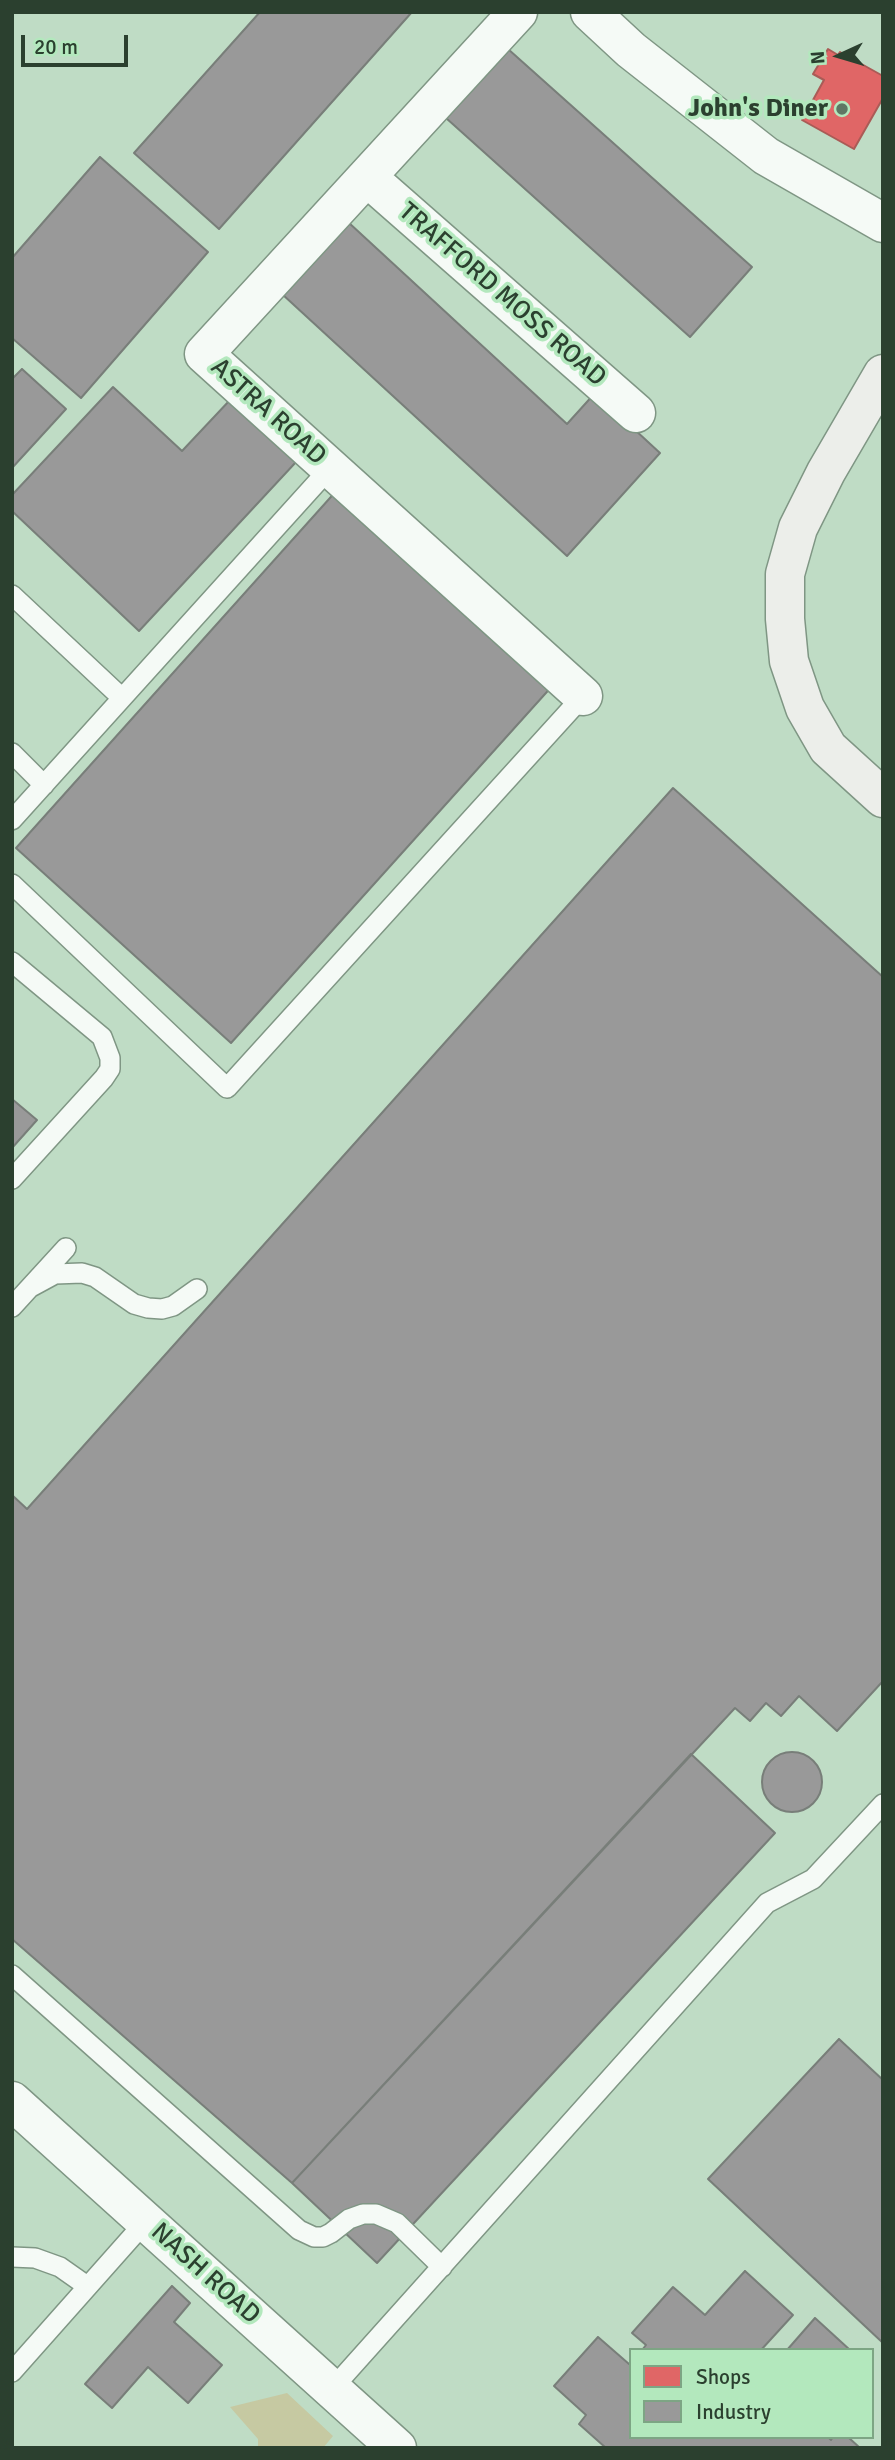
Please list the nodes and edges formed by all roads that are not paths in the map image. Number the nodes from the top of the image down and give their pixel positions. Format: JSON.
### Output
{"nodes":[{"id":1,"x":518,"y":12,"type":"edge"},
{"id":2,"x":590,"y":12,"type":"edge"},
{"id":3,"x":367,"y":177,"type":"junction"},
{"id":4,"x":883,"y":223,"type":"edge"},
{"id":5,"x":883,"y":374,"type":"edge"},
{"id":6,"x":636,"y":414,"type":"dead end"},
{"id":7,"x":330,"y":468,"type":"junction"},
{"id":8,"x":12,"y":595,"type":"edge"},
{"id":9,"x":583,"y":696,"type":"joint"},
{"id":10,"x":122,"y":698,"type":"junction"},
{"id":11,"x":12,"y":753,"type":"edge"},
{"id":12,"x":44,"y":785,"type":"junction"},
{"id":13,"x":883,"y":798,"type":"edge"},
{"id":14,"x":12,"y":820,"type":"edge"},
{"id":15,"x":12,"y":884,"type":"edge"},
{"id":16,"x":12,"y":962,"type":"edge"},
{"id":17,"x":12,"y":1179,"type":"edge"},
{"id":18,"x":66,"y":1248,"type":"dead end"},
{"id":19,"x":31,"y":1287,"type":"junction"},
{"id":20,"x":197,"y":1289,"type":"dead end"},
{"id":21,"x":12,"y":1307,"type":"edge"},
{"id":22,"x":883,"y":1804,"type":"edge"},
{"id":23,"x":12,"y":1975,"type":"edge"},
{"id":24,"x":12,"y":2101,"type":"edge"},
{"id":25,"x":146,"y":2221,"type":"junction"},
{"id":26,"x":12,"y":2257,"type":"edge"},
{"id":27,"x":442,"y":2267,"type":"junction"},
{"id":28,"x":87,"y":2286,"type":"junction"},
{"id":29,"x":12,"y":2372,"type":"edge"},
{"id":30,"x":332,"y":2389,"type":"junction"},
{"id":31,"x":397,"y":2448,"type":"edge"}],
"edges":[{"from":1,"to":3,"type":"street","name":"ASTRA ROAD"},
{"from":2,"to":4,"type":"street"},
{"from":3,"to":6,"type":"street","name":"TRAFFORD MOSS ROAD"},
{"from":3,"to":7,"type":"street","name":"ASTRA ROAD"},
{"from":5,"to":13,"type":"main road"},
{"from":7,"to":9,"type":"street","name":"ASTRA ROAD"},
{"from":7,"to":10,"type":"lane"},
{"from":8,"to":10,"type":"lane"},
{"from":9,"to":15,"type":"lane"},
{"from":10,"to":12,"type":"lane"},
{"from":11,"to":12,"type":"lane"},
{"from":12,"to":14,"type":"lane"},
{"from":16,"to":17,"type":"lane"},
{"from":18,"to":19,"type":"lane"},
{"from":19,"to":20,"type":"lane"},
{"from":19,"to":21,"type":"lane"},
{"from":22,"to":27,"type":"lane"},
{"from":23,"to":27,"type":"lane"},
{"from":24,"to":25,"type":"street","name":"NASH ROAD"},
{"from":25,"to":28,"type":"lane"},
{"from":25,"to":30,"type":"street","name":"NASH ROAD"},
{"from":26,"to":28,"type":"lane"},
{"from":27,"to":30,"type":"lane"},
{"from":28,"to":29,"type":"lane"},
{"from":30,"to":31,"type":"street","name":"NASH ROAD"}]}
